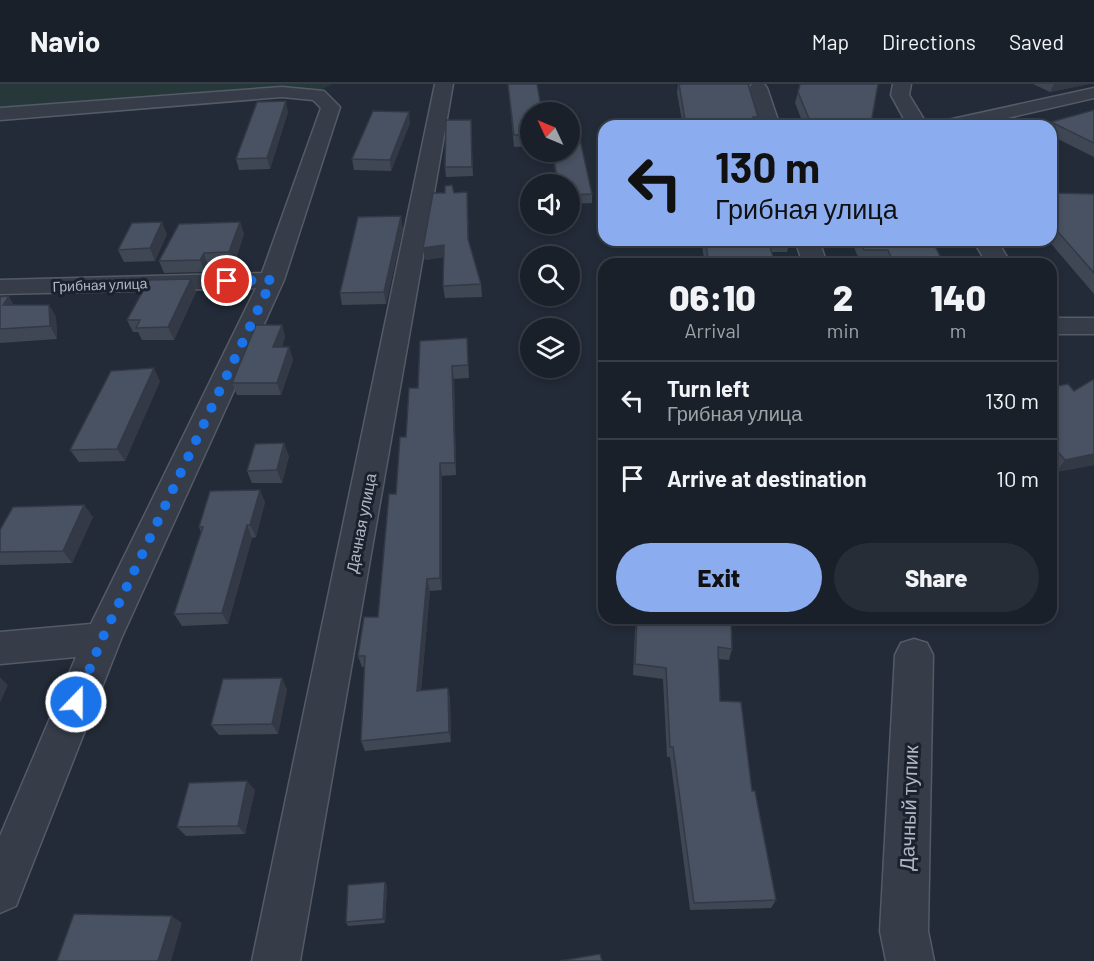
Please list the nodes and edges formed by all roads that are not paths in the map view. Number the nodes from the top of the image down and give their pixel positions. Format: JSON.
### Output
{"nodes":[{"id":1,"x":444,"y":84,"type":"edge"},
{"id":2,"x":902,"y":84,"type":"edge"},
{"id":3,"x":758,"y":88,"type":"dead end"},
{"id":4,"x":1094,"y":93,"type":"edge"},
{"id":5,"x":0,"y":114,"type":"edge"},
{"id":6,"x":768,"y":120,"type":"edge"},
{"id":7,"x":915,"y":120,"type":"edge"},
{"id":8,"x":975,"y":120,"type":"edge"},
{"id":9,"x":272,"y":280,"type":"junction"},
{"id":10,"x":0,"y":287,"type":"edge"},
{"id":11,"x":1057,"y":326,"type":"edge"},
{"id":12,"x":1094,"y":326,"type":"edge"},
{"id":13,"x":102,"y":639,"type":"junction"},
{"id":14,"x":0,"y":648,"type":"edge"},
{"id":15,"x":914,"y":655,"type":"dead end"},
{"id":16,"x":0,"y":890,"type":"edge"},
{"id":17,"x":276,"y":961,"type":"edge"},
{"id":18,"x":910,"y":961,"type":"edge"}],
"edges":[{"from":1,"to":17,"type":"street","name":"Дачная улица"},
{"from":2,"to":7,"type":"street"},
{"from":3,"to":6,"type":"street"},
{"from":4,"to":8,"type":"street"},
{"from":5,"to":9,"type":"street"},
{"from":9,"to":10,"type":"street","name":"Грибная улица"},
{"from":9,"to":13,"type":"street"},
{"from":11,"to":12,"type":"street"},
{"from":13,"to":14,"type":"street"},
{"from":13,"to":16,"type":"street"},
{"from":15,"to":18,"type":"street","name":"Дачный тупик"}]}
